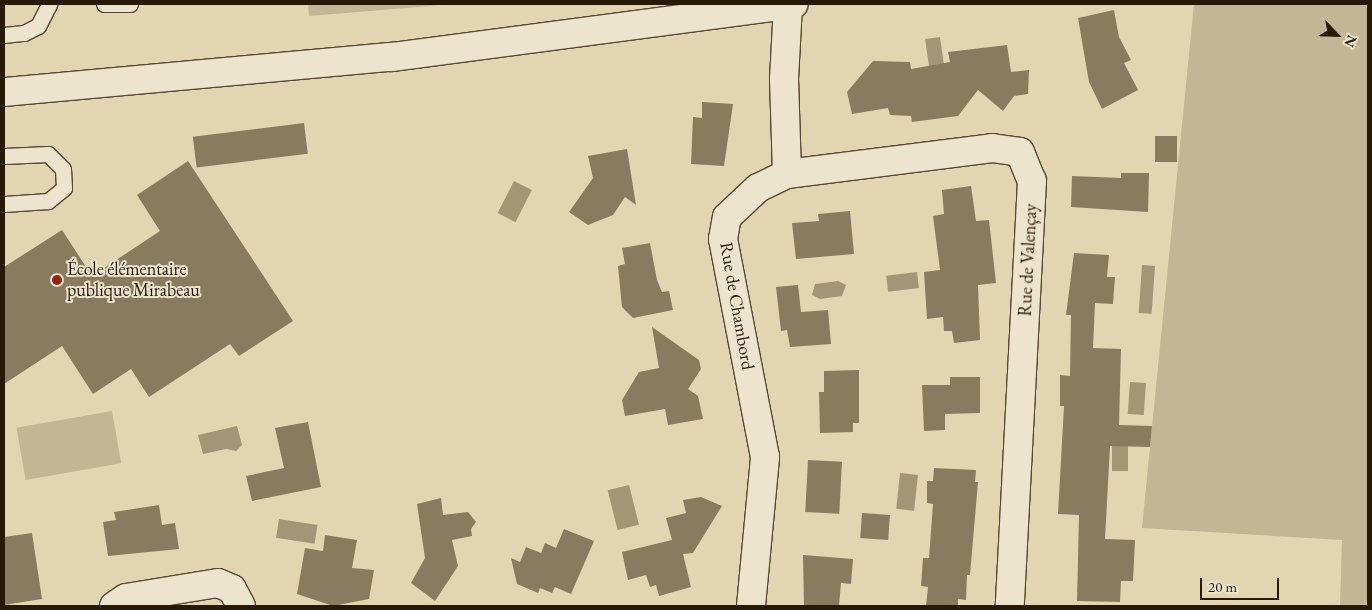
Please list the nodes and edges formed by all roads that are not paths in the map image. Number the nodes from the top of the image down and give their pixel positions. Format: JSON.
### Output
{"nodes":[{"id":1,"x":49,"y":4,"type":"edge"},
{"id":2,"x":104,"y":4,"type":"edge"},
{"id":3,"x":130,"y":4,"type":"edge"},
{"id":4,"x":790,"y":4,"type":"edge"},
{"id":5,"x":4,"y":35,"type":"edge"},
{"id":6,"x":4,"y":92,"type":"edge"},
{"id":7,"x":4,"y":156,"type":"edge"},
{"id":8,"x":787,"y":174,"type":"junction"},
{"id":9,"x":4,"y":204,"type":"edge"},
{"id":10,"x":114,"y":606,"type":"edge"},
{"id":11,"x":242,"y":606,"type":"edge"},
{"id":12,"x":750,"y":606,"type":"edge"},
{"id":13,"x":1010,"y":606,"type":"edge"}],
"edges":[{"from":1,"to":5,"type":"lane"},
{"from":2,"to":3,"type":"lane"},
{"from":4,"to":6,"type":"street"},
{"from":4,"to":8,"type":"street"},
{"from":7,"to":9,"type":"lane"},
{"from":8,"to":12,"type":"street","name":"Rue de Chambord"},
{"from":8,"to":13,"type":"street","name":"Rue de Valençay"},
{"from":10,"to":11,"type":"street"}]}
